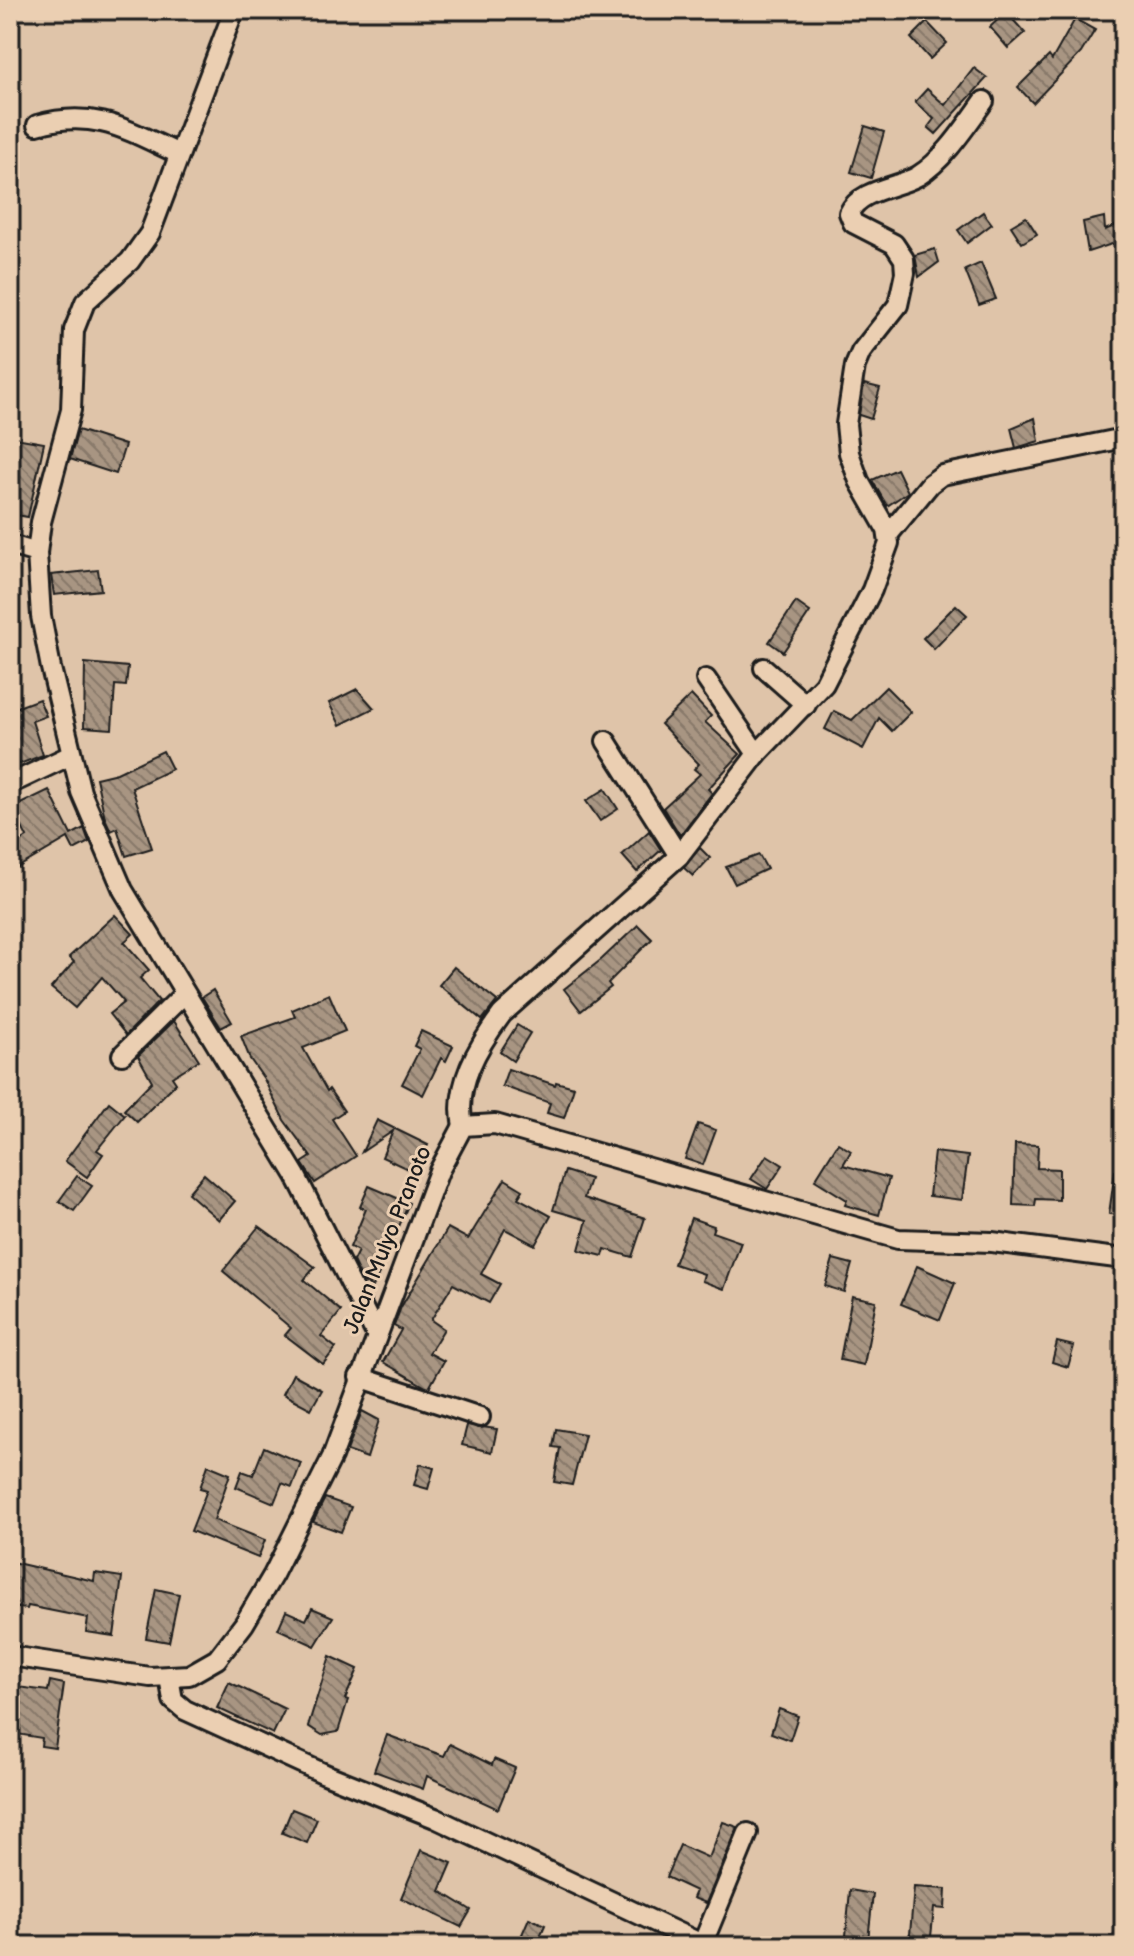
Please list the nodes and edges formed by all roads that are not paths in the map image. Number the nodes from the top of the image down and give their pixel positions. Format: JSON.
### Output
{"nodes":[{"id":1,"x":234,"y":10,"type":"edge"},
{"id":2,"x":984,"y":101,"type":"dead end"},
{"id":3,"x":37,"y":125,"type":"dead end"},
{"id":4,"x":179,"y":154,"type":"junction"},
{"id":5,"x":1119,"y":439,"type":"dead end"},
{"id":6,"x":888,"y":535,"type":"junction"},
{"id":7,"x":10,"y":545,"type":"edge"},
{"id":8,"x":37,"y":553,"type":"junction"},
{"id":9,"x":764,"y":668,"type":"dead end"},
{"id":10,"x":706,"y":679,"type":"dead end"},
{"id":11,"x":806,"y":705,"type":"junction"},
{"id":12,"x":606,"y":741,"type":"dead end"},
{"id":13,"x":757,"y":754,"type":"junction"},
{"id":14,"x":69,"y":756,"type":"junction"},
{"id":15,"x":10,"y":784,"type":"edge"},
{"id":16,"x":679,"y":856,"type":"junction"},
{"id":17,"x":184,"y":994,"type":"junction"},
{"id":18,"x":122,"y":1055,"type":"dead end"},
{"id":19,"x":463,"y":1126,"type":"junction"},
{"id":20,"x":1124,"y":1259,"type":"edge"},
{"id":21,"x":376,"y":1334,"type":"junction"},
{"id":22,"x":359,"y":1377,"type":"junction"},
{"id":23,"x":480,"y":1417,"type":"dead end"},
{"id":24,"x":10,"y":1656,"type":"edge"},
{"id":25,"x":169,"y":1677,"type":"junction"},
{"id":26,"x":748,"y":1833,"type":"dead end"},
{"id":27,"x":704,"y":1946,"type":"edge"}],
"edges":[{"from":1,"to":4,"type":"street"},
{"from":2,"to":6,"type":"street"},
{"from":3,"to":4,"type":"street"},
{"from":4,"to":8,"type":"street"},
{"from":5,"to":6,"type":"street"},
{"from":6,"to":11,"type":"street"},
{"from":7,"to":8,"type":"street"},
{"from":8,"to":14,"type":"street"},
{"from":9,"to":11,"type":"street"},
{"from":10,"to":13,"type":"street"},
{"from":11,"to":13,"type":"street"},
{"from":12,"to":16,"type":"street"},
{"from":13,"to":16,"type":"street"},
{"from":14,"to":15,"type":"street"},
{"from":14,"to":17,"type":"street"},
{"from":16,"to":19,"type":"street"},
{"from":17,"to":18,"type":"street"},
{"from":17,"to":21,"type":"street"},
{"from":19,"to":20,"type":"street"},
{"from":19,"to":21,"type":"street","name":"Jalan Mulyo Pranoto"},
{"from":21,"to":22,"type":"street","name":"Jalan Mulyo Pranoto"},
{"from":22,"to":23,"type":"street"},
{"from":22,"to":25,"type":"street","name":"Jalan Mulyo Pranoto"},
{"from":24,"to":25,"type":"street","name":"Jalan Mulyo Pranoto"},
{"from":25,"to":27,"type":"street"},
{"from":26,"to":27,"type":"street"}]}
